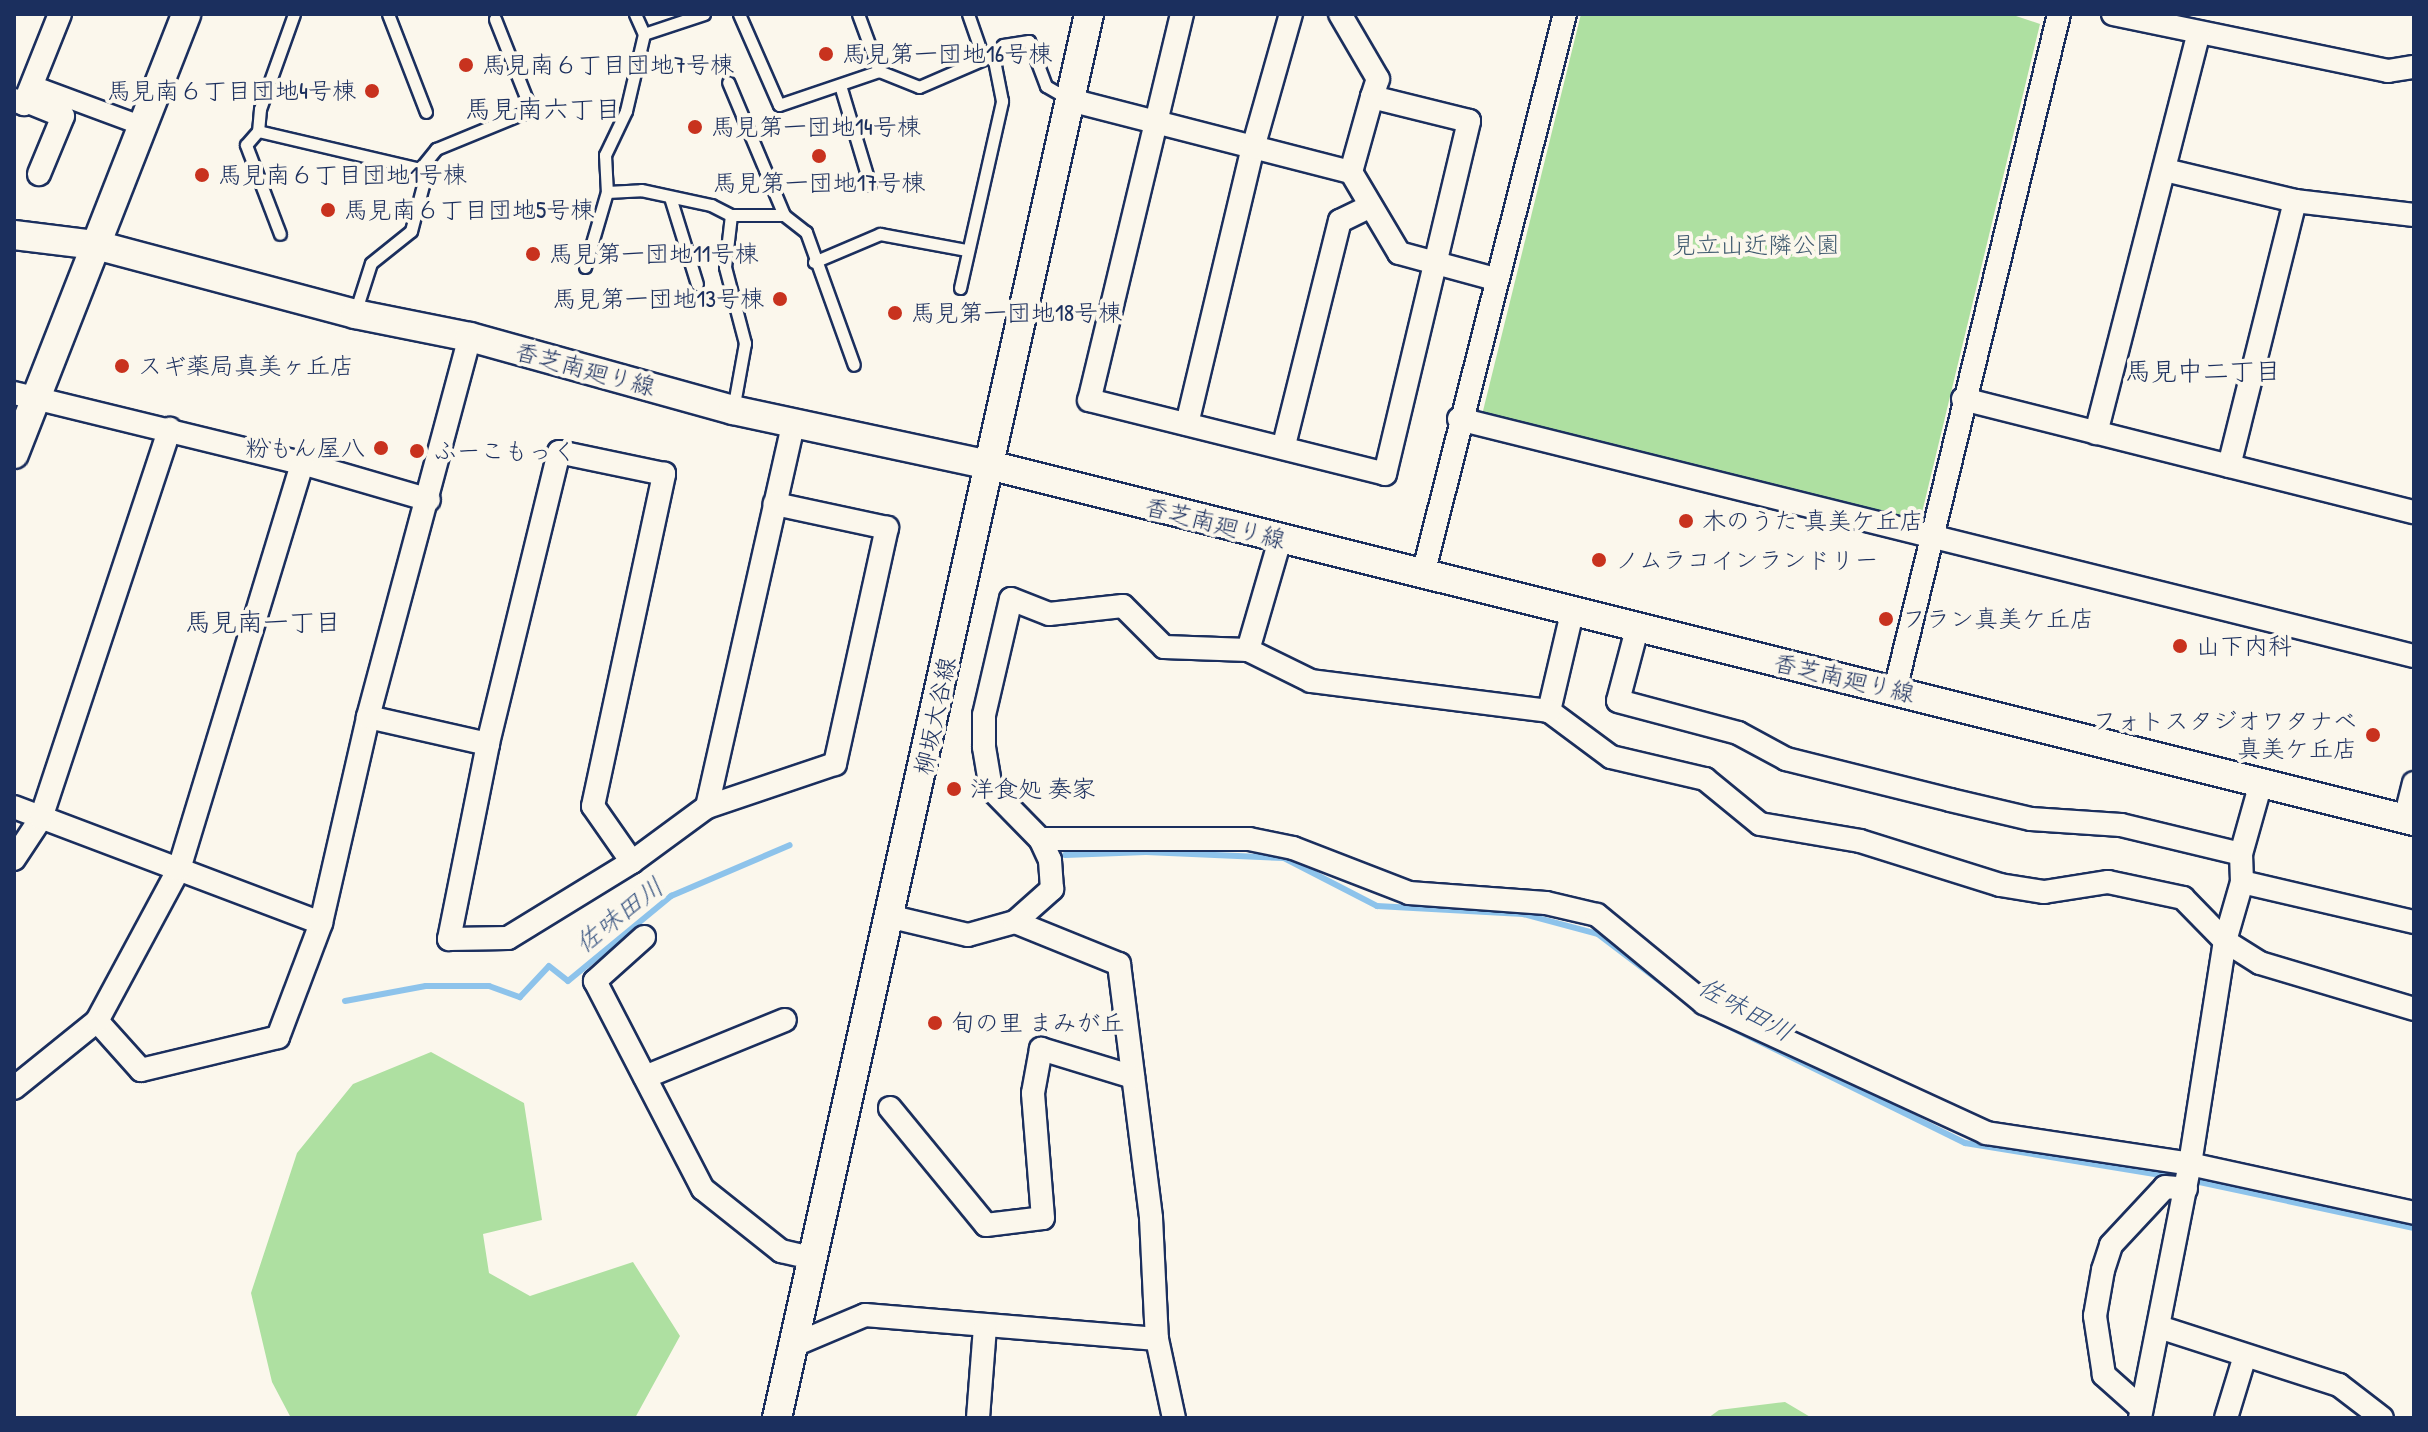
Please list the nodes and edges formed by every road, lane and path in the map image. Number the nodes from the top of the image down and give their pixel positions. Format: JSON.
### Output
{"nodes":[{"id":1,"x":60,"y":14,"type":"edge"},
{"id":2,"x":186,"y":14,"type":"edge"},
{"id":3,"x":294,"y":14,"type":"edge"},
{"id":4,"x":388,"y":14,"type":"edge"},
{"id":5,"x":635,"y":14,"type":"edge"},
{"id":6,"x":704,"y":14,"type":"edge"},
{"id":7,"x":739,"y":14,"type":"edge"},
{"id":8,"x":858,"y":14,"type":"edge"},
{"id":9,"x":968,"y":14,"type":"edge"},
{"id":10,"x":1089,"y":14,"type":"edge"},
{"id":11,"x":1182,"y":14,"type":"edge"},
{"id":12,"x":1291,"y":14,"type":"edge"},
{"id":13,"x":1340,"y":14,"type":"edge"},
{"id":14,"x":1565,"y":14,"type":"edge"},
{"id":15,"x":2059,"y":14,"type":"edge"},
{"id":16,"x":2113,"y":14,"type":"edge"},
{"id":17,"x":498,"y":16,"type":"edge"},
{"id":18,"x":644,"y":34,"type":"junction"},
{"id":19,"x":2198,"y":35,"type":"junction"},
{"id":20,"x":988,"y":56,"type":"junction"},
{"id":21,"x":2414,"y":67,"type":"edge"},
{"id":22,"x":879,"y":71,"type":"junction"},
{"id":23,"x":728,"y":82,"type":"dead end"},
{"id":24,"x":840,"y":85,"type":"junction"},
{"id":25,"x":24,"y":95,"type":"edge"},
{"id":26,"x":1372,"y":97,"type":"junction"},
{"id":27,"x":1070,"y":100,"type":"junction"},
{"id":28,"x":426,"y":112,"type":"dead end"},
{"id":29,"x":1154,"y":123,"type":"junction"},
{"id":30,"x":143,"y":126,"type":"junction"},
{"id":31,"x":258,"y":131,"type":"junction"},
{"id":32,"x":1253,"y":148,"type":"junction"},
{"id":33,"x":420,"y":169,"type":"junction"},
{"id":34,"x":2165,"y":170,"type":"junction"},
{"id":35,"x":1351,"y":172,"type":"junction"},
{"id":36,"x":39,"y":174,"type":"dead end"},
{"id":37,"x":870,"y":185,"type":"dead end"},
{"id":38,"x":607,"y":192,"type":"junction"},
{"id":39,"x":670,"y":197,"type":"junction"},
{"id":40,"x":2295,"y":201,"type":"junction"},
{"id":41,"x":1371,"y":206,"type":"junction"},
{"id":42,"x":731,"y":215,"type":"junction"},
{"id":43,"x":784,"y":215,"type":"junction"},
{"id":44,"x":2414,"y":215,"type":"edge"},
{"id":45,"x":280,"y":234,"type":"dead end"},
{"id":46,"x":14,"y":235,"type":"edge"},
{"id":47,"x":96,"y":245,"type":"junction"},
{"id":48,"x":966,"y":250,"type":"junction"},
{"id":49,"x":814,"y":262,"type":"junction"},
{"id":50,"x":1434,"y":265,"type":"junction"},
{"id":51,"x":585,"y":267,"type":"dead end"},
{"id":52,"x":1495,"y":279,"type":"junction"},
{"id":53,"x":697,"y":284,"type":"dead end"},
{"id":54,"x":960,"y":288,"type":"dead end"},
{"id":55,"x":355,"y":314,"type":"junction"},
{"id":56,"x":470,"y":337,"type":"junction"},
{"id":57,"x":854,"y":365,"type":"dead end"},
{"id":58,"x":25,"y":395,"type":"edge"},
{"id":59,"x":1963,"y":399,"type":"junction"},
{"id":60,"x":733,"y":410,"type":"junction"},
{"id":61,"x":1459,"y":419,"type":"junction"},
{"id":62,"x":794,"y":422,"type":"junction"},
{"id":63,"x":1187,"y":424,"type":"junction"},
{"id":64,"x":170,"y":429,"type":"junction"},
{"id":65,"x":2096,"y":433,"type":"junction"},
{"id":66,"x":1284,"y":445,"type":"junction"},
{"id":67,"x":14,"y":454,"type":"edge"},
{"id":68,"x":302,"y":463,"type":"junction"},
{"id":69,"x":989,"y":465,"type":"junction"},
{"id":70,"x":2229,"y":466,"type":"junction"},
{"id":71,"x":429,"y":500,"type":"junction"},
{"id":72,"x":775,"y":504,"type":"junction"},
{"id":73,"x":2414,"y":512,"type":"edge"},
{"id":74,"x":1930,"y":535,"type":"junction"},
{"id":75,"x":1280,"y":540,"type":"junction"},
{"id":76,"x":1423,"y":574,"type":"junction"},
{"id":77,"x":1572,"y":613,"type":"junction"},
{"id":78,"x":1637,"y":629,"type":"junction"},
{"id":79,"x":1248,"y":650,"type":"junction"},
{"id":80,"x":2414,"y":656,"type":"edge"},
{"id":81,"x":1895,"y":690,"type":"junction"},
{"id":82,"x":1549,"y":711,"type":"junction"},
{"id":83,"x":368,"y":717,"type":"junction"},
{"id":84,"x":488,"y":744,"type":"junction"},
{"id":85,"x":2261,"y":783,"type":"junction"},
{"id":86,"x":2414,"y":783,"type":"edge"},
{"id":87,"x":14,"y":807,"type":"edge"},
{"id":88,"x":707,"y":807,"type":"junction"},
{"id":89,"x":41,"y":818,"type":"junction"},
{"id":90,"x":2410,"y":820,"type":"edge"},
{"id":91,"x":1040,"y":839,"type":"junction"},
{"id":92,"x":2241,"y":854,"type":"junction"},
{"id":93,"x":14,"y":859,"type":"edge"},
{"id":94,"x":632,"y":862,"type":"junction"},
{"id":95,"x":179,"y":869,"type":"junction"},
{"id":96,"x":2242,"y":882,"type":"junction"},
{"id":97,"x":892,"y":917,"type":"junction"},
{"id":98,"x":1015,"y":922,"type":"junction"},
{"id":99,"x":2414,"y":922,"type":"edge"},
{"id":100,"x":321,"y":923,"type":"junction"},
{"id":101,"x":644,"y":937,"type":"dead end"},
{"id":102,"x":2225,"y":941,"type":"junction"},
{"id":103,"x":2414,"y":1009,"type":"edge"},
{"id":104,"x":785,"y":1020,"type":"dead end"},
{"id":105,"x":97,"y":1021,"type":"junction"},
{"id":106,"x":645,"y":1077,"type":"junction"},
{"id":107,"x":1133,"y":1077,"type":"junction"},
{"id":108,"x":14,"y":1088,"type":"edge"},
{"id":109,"x":890,"y":1108,"type":"dead end"},
{"id":110,"x":2190,"y":1164,"type":"junction"},
{"id":111,"x":2186,"y":1189,"type":"junction"},
{"id":112,"x":2414,"y":1213,"type":"edge"},
{"id":113,"x":815,"y":1259,"type":"junction"},
{"id":114,"x":985,"y":1326,"type":"junction"},
{"id":115,"x":2159,"y":1327,"type":"junction"},
{"id":116,"x":1157,"y":1339,"type":"junction"},
{"id":117,"x":794,"y":1345,"type":"junction"},
{"id":118,"x":2245,"y":1356,"type":"junction"},
{"id":119,"x":2140,"y":1413,"type":"edge"},
{"id":120,"x":2374,"y":1416,"type":"edge"},
{"id":121,"x":777,"y":1418,"type":"edge"},
{"id":122,"x":985,"y":1418,"type":"edge"},
{"id":123,"x":1174,"y":1418,"type":"edge"},
{"id":124,"x":2226,"y":1418,"type":"edge"}],
"edges":[{"from":1,"to":25,"type":"street"},
{"from":2,"to":30,"type":"street"},
{"from":3,"to":31,"type":"lane"},
{"from":4,"to":28,"type":"lane"},
{"from":5,"to":18,"type":"lane"},
{"from":6,"to":18,"type":"lane"},
{"from":7,"to":24,"type":"lane"},
{"from":8,"to":22,"type":"lane"},
{"from":9,"to":20,"type":"lane"},
{"from":10,"to":27,"type":"street","name":"柳坂大谷線"},
{"from":11,"to":29,"type":"street"},
{"from":12,"to":32,"type":"street"},
{"from":13,"to":26,"type":"street"},
{"from":14,"to":52,"type":"street"},
{"from":15,"to":59,"type":"street"},
{"from":16,"to":19,"type":"street"},
{"from":17,"to":33,"type":"lane"},
{"from":18,"to":38,"type":"lane"},
{"from":19,"to":21,"type":"street"},
{"from":19,"to":34,"type":"street"},
{"from":20,"to":22,"type":"lane"},
{"from":20,"to":27,"type":"lane"},
{"from":20,"to":48,"type":"lane"},
{"from":22,"to":24,"type":"lane"},
{"from":23,"to":43,"type":"lane"},
{"from":24,"to":37,"type":"lane"},
{"from":25,"to":30,"type":"street"},
{"from":25,"to":36,"type":"street"},
{"from":26,"to":35,"type":"street"},
{"from":26,"to":50,"type":"street"},
{"from":27,"to":29,"type":"street"},
{"from":27,"to":69,"type":"street","name":"柳坂大谷線"},
{"from":29,"to":32,"type":"street"},
{"from":29,"to":63,"type":"street"},
{"from":30,"to":47,"type":"street"},
{"from":31,"to":33,"type":"lane"},
{"from":31,"to":45,"type":"lane"},
{"from":32,"to":35,"type":"street"},
{"from":32,"to":63,"type":"street"},
{"from":33,"to":55,"type":"lane"},
{"from":34,"to":40,"type":"street"},
{"from":34,"to":65,"type":"street"},
{"from":35,"to":41,"type":"street"},
{"from":38,"to":39,"type":"lane"},
{"from":38,"to":51,"type":"lane"},
{"from":39,"to":42,"type":"lane"},
{"from":39,"to":53,"type":"lane"},
{"from":40,"to":44,"type":"street"},
{"from":40,"to":70,"type":"street"},
{"from":41,"to":50,"type":"street"},
{"from":41,"to":66,"type":"street"},
{"from":42,"to":43,"type":"lane"},
{"from":42,"to":60,"type":"lane"},
{"from":43,"to":49,"type":"lane"},
{"from":46,"to":47,"type":"street","name":"香芝南廻り線"},
{"from":47,"to":55,"type":"street","name":"香芝南廻り線"},
{"from":47,"to":58,"type":"street"},
{"from":48,"to":49,"type":"lane"},
{"from":48,"to":54,"type":"lane"},
{"from":49,"to":57,"type":"lane"},
{"from":50,"to":52,"type":"street"},
{"from":50,"to":66,"type":"street"},
{"from":52,"to":61,"type":"street"},
{"from":55,"to":56,"type":"street","name":"香芝南廻り線"},
{"from":56,"to":60,"type":"street","name":"香芝南廻り線"},
{"from":56,"to":71,"type":"street"},
{"from":58,"to":64,"type":"street"},
{"from":58,"to":67,"type":"street"},
{"from":59,"to":65,"type":"street"},
{"from":59,"to":74,"type":"street"},
{"from":60,"to":62,"type":"street","name":"香芝南廻り線"},
{"from":61,"to":74,"type":"street"},
{"from":61,"to":76,"type":"street"},
{"from":62,"to":69,"type":"street","name":"香芝南廻り線"},
{"from":62,"to":72,"type":"street"},
{"from":63,"to":66,"type":"street"},
{"from":64,"to":68,"type":"street"},
{"from":64,"to":89,"type":"street"},
{"from":65,"to":70,"type":"street"},
{"from":68,"to":71,"type":"street"},
{"from":68,"to":95,"type":"street"},
{"from":69,"to":75,"type":"street","name":"香芝南廻り線"},
{"from":69,"to":97,"type":"street","name":"柳坂大谷線"},
{"from":70,"to":73,"type":"street"},
{"from":71,"to":83,"type":"street"},
{"from":72,"to":88,"type":"street"},
{"from":72,"to":88,"type":"street"},
{"from":74,"to":80,"type":"street"},
{"from":74,"to":81,"type":"street"},
{"from":75,"to":76,"type":"street","name":"香芝南廻り線"},
{"from":75,"to":79,"type":"street"},
{"from":76,"to":77,"type":"street","name":"香芝南廻り線"},
{"from":77,"to":78,"type":"street","name":"香芝南廻り線"},
{"from":77,"to":82,"type":"street"},
{"from":78,"to":81,"type":"street","name":"香芝南廻り線"},
{"from":78,"to":92,"type":"street"},
{"from":79,"to":82,"type":"street"},
{"from":79,"to":91,"type":"street"},
{"from":81,"to":85,"type":"street","name":"香芝南廻り線"},
{"from":82,"to":102,"type":"street"},
{"from":83,"to":84,"type":"street"},
{"from":83,"to":100,"type":"street"},
{"from":84,"to":94,"type":"street"},
{"from":84,"to":94,"type":"street"},
{"from":85,"to":90,"type":"street","name":"香芝南廻り線"},
{"from":85,"to":92,"type":"street"},
{"from":86,"to":90,"type":"street"},
{"from":87,"to":89,"type":"street"},
{"from":88,"to":94,"type":"street"},
{"from":89,"to":93,"type":"street"},
{"from":89,"to":95,"type":"street"},
{"from":91,"to":98,"type":"street"},
{"from":91,"to":110,"type":"street"},
{"from":92,"to":96,"type":"street"},
{"from":95,"to":100,"type":"street"},
{"from":95,"to":105,"type":"street"},
{"from":96,"to":99,"type":"street"},
{"from":96,"to":102,"type":"street"},
{"from":97,"to":98,"type":"street"},
{"from":97,"to":113,"type":"street","name":"柳坂大谷線"},
{"from":98,"to":107,"type":"street"},
{"from":100,"to":105,"type":"street"},
{"from":101,"to":106,"type":"street"},
{"from":102,"to":103,"type":"street"},
{"from":102,"to":110,"type":"street"},
{"from":104,"to":106,"type":"street"},
{"from":105,"to":108,"type":"street"},
{"from":106,"to":113,"type":"street"},
{"from":107,"to":109,"type":"street"},
{"from":107,"to":116,"type":"street"},
{"from":110,"to":111,"type":"street"},
{"from":110,"to":112,"type":"street"},
{"from":111,"to":115,"type":"street"},
{"from":111,"to":119,"type":"street"},
{"from":113,"to":117,"type":"street","name":"柳坂大谷線"},
{"from":114,"to":116,"type":"street"},
{"from":114,"to":117,"type":"street"},
{"from":114,"to":122,"type":"street"},
{"from":115,"to":118,"type":"street"},
{"from":115,"to":119,"type":"street"},
{"from":116,"to":123,"type":"street"},
{"from":117,"to":121,"type":"street","name":"柳坂大谷線"},
{"from":118,"to":120,"type":"street"},
{"from":118,"to":124,"type":"street"}]}
